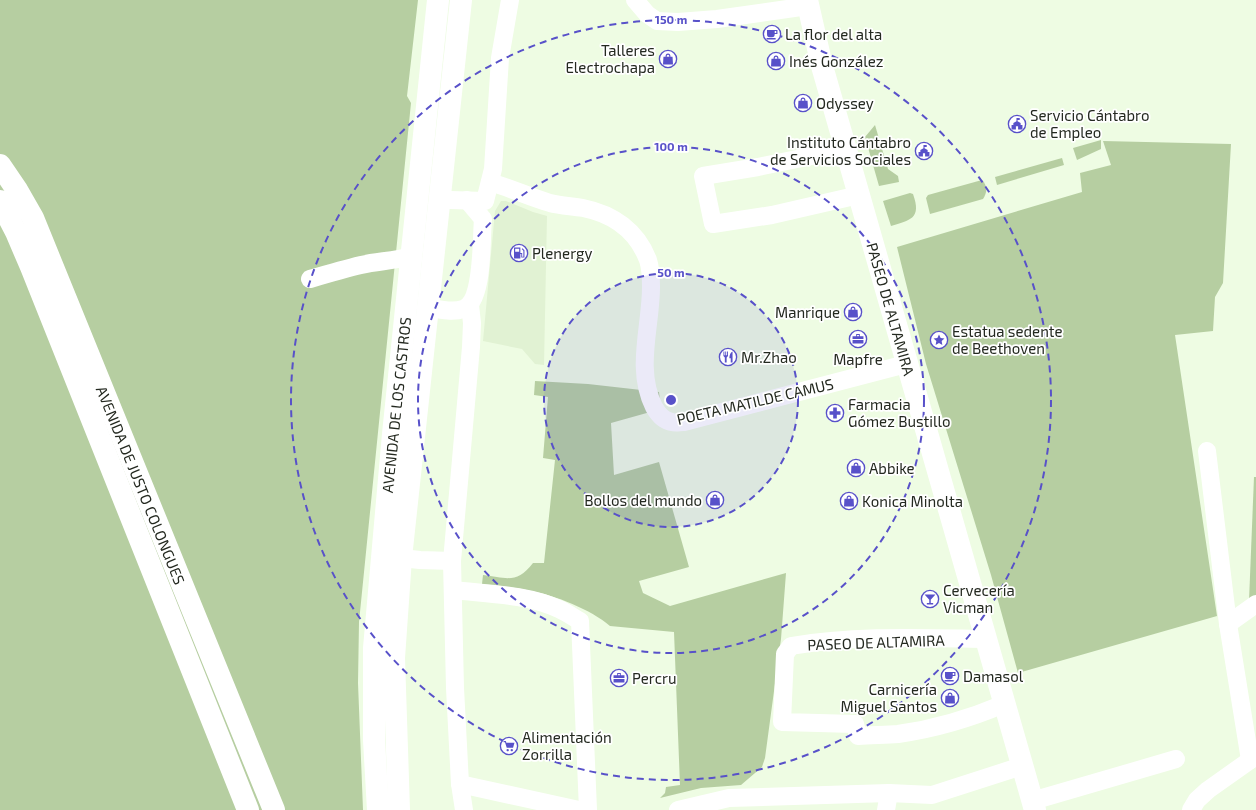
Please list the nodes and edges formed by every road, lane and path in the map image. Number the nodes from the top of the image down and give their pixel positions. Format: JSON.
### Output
{"nodes":[{"id":1,"x":438,"y":0,"type":"edge"},
{"id":2,"x":461,"y":0,"type":"edge"},
{"id":3,"x":510,"y":0,"type":"edge"},
{"id":4,"x":635,"y":0,"type":"edge"},
{"id":5,"x":808,"y":3,"type":"edge"},
{"id":6,"x":846,"y":149,"type":"junction"},
{"id":7,"x":3,"y":169,"type":"edge"},
{"id":8,"x":490,"y":182,"type":"junction"},
{"id":9,"x":859,"y":195,"type":"junction"},
{"id":10,"x":439,"y":198,"type":"junction"},
{"id":11,"x":468,"y":200,"type":"junction"},
{"id":12,"x":0,"y":201,"type":"edge"},
{"id":13,"x":411,"y":256,"type":"junction"},
{"id":14,"x":310,"y":279,"type":"dead end"},
{"id":15,"x":470,"y":305,"type":"junction"},
{"id":16,"x":427,"y":307,"type":"junction"},
{"id":17,"x":906,"y":364,"type":"junction"},
{"id":18,"x":1207,"y":451,"type":"dead end"},
{"id":19,"x":401,"y":558,"type":"junction"},
{"id":20,"x":452,"y":561,"type":"junction"},
{"id":21,"x":453,"y":590,"type":"junction"},
{"id":22,"x":1256,"y":604,"type":"edge"},
{"id":23,"x":1228,"y":624,"type":"junction"},
{"id":24,"x":987,"y":639,"type":"junction"},
{"id":25,"x":1004,"y":704,"type":"junction"},
{"id":26,"x":1253,"y":758,"type":"edge"},
{"id":27,"x":1176,"y":759,"type":"dead end"},
{"id":28,"x":1022,"y":766,"type":"junction"},
{"id":29,"x":460,"y":784,"type":"junction"},
{"id":30,"x":887,"y":802,"type":"edge"},
{"id":31,"x":935,"y":802,"type":"edge"},
{"id":32,"x":1033,"y":806,"type":"edge"},
{"id":33,"x":248,"y":810,"type":"edge"},
{"id":34,"x":274,"y":810,"type":"edge"},
{"id":35,"x":378,"y":810,"type":"edge"},
{"id":36,"x":399,"y":810,"type":"edge"},
{"id":37,"x":464,"y":810,"type":"edge"},
{"id":38,"x":579,"y":810,"type":"edge"},
{"id":39,"x":588,"y":810,"type":"edge"},
{"id":40,"x":678,"y":810,"type":"edge"},
{"id":41,"x":1191,"y":810,"type":"edge"}],
"edges":[{"from":1,"to":13,"type":"main road","name":"AVENIDA DE LOS CASTROS"},
{"from":2,"to":10,"type":"main road","name":"AVENIDA DE LOS CASTROS"},
{"from":3,"to":8,"type":"street"},
{"from":4,"to":5,"type":"street"},
{"from":5,"to":6,"type":"main road","name":"PASEO DE ALTAMIRA"},
{"from":6,"to":9,"type":"main road","name":"PASEO DE ALTAMIRA"},
{"from":6,"to":9,"type":"street"},
{"from":7,"to":34,"type":"main road","name":"AVENIDA DE JUSTO COLONGUES"},
{"from":8,"to":11,"type":"street"},
{"from":8,"to":17,"type":"street","name":"POETA MATILDE CAMUS"},
{"from":9,"to":17,"type":"main road","name":"PASEO DE ALTAMIRA"},
{"from":10,"to":11,"type":"street"},
{"from":10,"to":16,"type":"main road","name":"AVENIDA DE LOS CASTROS"},
{"from":11,"to":15,"type":"street"},
{"from":12,"to":33,"type":"main road","name":"AVENIDA DE JUSTO COLONGUES"},
{"from":13,"to":14,"type":"street"},
{"from":13,"to":35,"type":"main road","name":"AVENIDA DE LOS CASTROS"},
{"from":15,"to":16,"type":"street","name":"AVENIDA DE LOS CASTROS"},
{"from":15,"to":20,"type":"street"},
{"from":16,"to":19,"type":"main road","name":"AVENIDA DE LOS CASTROS"},
{"from":17,"to":24,"type":"main road","name":"PASEO DE ALTAMIRA"},
{"from":18,"to":23,"type":"street"},
{"from":19,"to":20,"type":"street"},
{"from":19,"to":36,"type":"main road","name":"AVENIDA DE LOS CASTROS"},
{"from":20,"to":21,"type":"street"},
{"from":21,"to":29,"type":"street"},
{"from":21,"to":39,"type":"street"},
{"from":22,"to":23,"type":"street"},
{"from":23,"to":26,"type":"street"},
{"from":24,"to":25,"type":"main road","name":"PASEO DE ALTAMIRA"},
{"from":24,"to":25,"type":"street","name":"PASEO DE ALTAMIRA"},
{"from":25,"to":28,"type":"main road","name":"PASEO DE ALTAMIRA"},
{"from":26,"to":41,"type":"street"},
{"from":27,"to":32,"type":"street","name":"PASEO DE ALTAMIRA"},
{"from":28,"to":31,"type":"street"},
{"from":28,"to":32,"type":"main road","name":"PASEO DE ALTAMIRA"},
{"from":29,"to":37,"type":"street"},
{"from":29,"to":38,"type":"street"},
{"from":30,"to":31,"type":"street"},
{"from":30,"to":40,"type":"street"}]}
